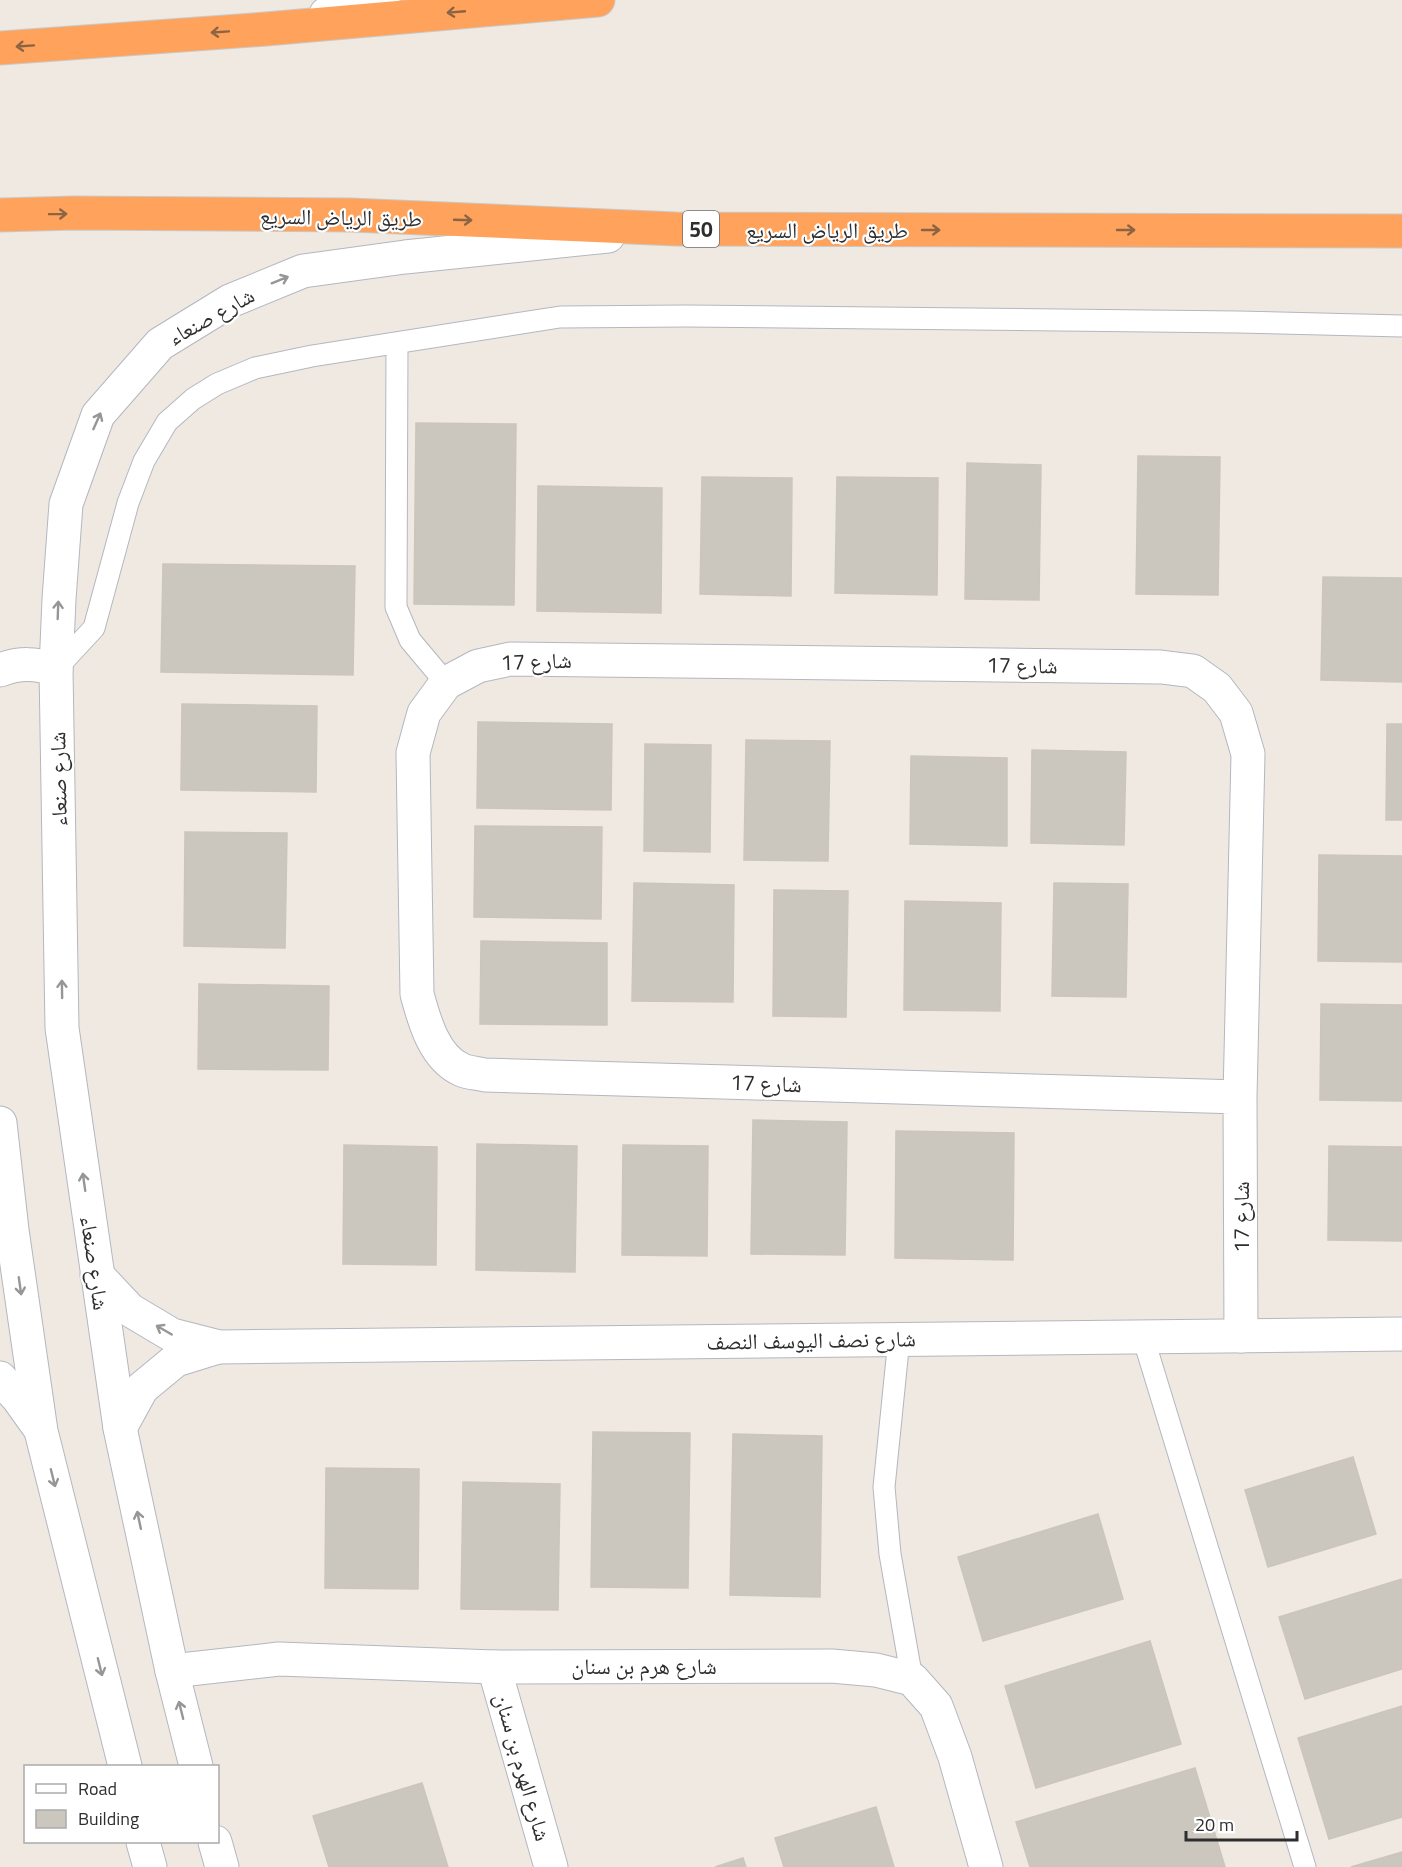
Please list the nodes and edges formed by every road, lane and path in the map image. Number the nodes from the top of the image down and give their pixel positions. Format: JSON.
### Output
{"nodes":[{"id":1,"x":383,"y":0,"type":"edge"},
{"id":2,"x":598,"y":0,"type":"edge"},
{"id":3,"x":266,"y":29,"type":"junction"},
{"id":4,"x":0,"y":48,"type":"edge"},
{"id":5,"x":0,"y":215,"type":"edge"},
{"id":6,"x":676,"y":229,"type":"junction"},
{"id":7,"x":1402,"y":231,"type":"edge"},
{"id":8,"x":1402,"y":326,"type":"edge"},
{"id":9,"x":397,"y":343,"type":"junction"},
{"id":10,"x":56,"y":669,"type":"junction"},
{"id":11,"x":0,"y":670,"type":"edge"},
{"id":12,"x":446,"y":683,"type":"junction"},
{"id":13,"x":1240,"y":1098,"type":"junction"},
{"id":14,"x":0,"y":1124,"type":"edge"},
{"id":15,"x":6,"y":1239,"type":"edge"},
{"id":16,"x":97,"y":1275,"type":"junction"},
{"id":17,"x":1402,"y":1334,"type":"edge"},
{"id":18,"x":1241,"y":1336,"type":"junction"},
{"id":19,"x":1143,"y":1337,"type":"junction"},
{"id":20,"x":898,"y":1340,"type":"junction"},
{"id":21,"x":219,"y":1347,"type":"junction"},
{"id":22,"x":0,"y":1378,"type":"edge"},
{"id":23,"x":120,"y":1428,"type":"junction"},
{"id":24,"x":41,"y":1431,"type":"junction"},
{"id":25,"x":494,"y":1667,"type":"junction"},
{"id":26,"x":172,"y":1671,"type":"junction"},
{"id":27,"x":912,"y":1679,"type":"junction"},
{"id":28,"x":124,"y":1765,"type":"edge"},
{"id":29,"x":196,"y":1765,"type":"edge"},
{"id":30,"x":143,"y":1843,"type":"edge"},
{"id":31,"x":215,"y":1843,"type":"edge"},
{"id":32,"x":150,"y":1867,"type":"edge"},
{"id":33,"x":222,"y":1867,"type":"edge"},
{"id":34,"x":551,"y":1867,"type":"edge"},
{"id":35,"x":986,"y":1867,"type":"edge"},
{"id":36,"x":1305,"y":1867,"type":"edge"}],
"edges":[{"from":1,"to":3,"type":"street"},
{"from":2,"to":3,"type":"highway","one_way":true},
{"from":3,"to":4,"type":"highway","one_way":true},
{"from":5,"to":6,"type":"highway","name":"طريق الرياض السريع","number":"50","one_way":true},
{"from":6,"to":7,"type":"highway","name":"طريق الرياض السريع","number":"50","one_way":true},
{"from":10,"to":6,"type":"street","name":"شارع صنعاء","one_way":true},
{"from":8,"to":9,"type":"lane"},
{"from":9,"to":10,"type":"lane"},
{"from":9,"to":12,"type":"lane"},
{"from":10,"to":11,"type":"street"},
{"from":16,"to":10,"type":"street","name":"شارع صنعاء","one_way":true},
{"from":12,"to":13,"type":"street","name":"شارع 17"},
{"from":12,"to":13,"type":"street","name":"شارع 17"},
{"from":13,"to":18,"type":"street","name":"شارع 17"},
{"from":14,"to":15,"type":"street"},
{"from":15,"to":24,"type":"street","one_way":true},
{"from":21,"to":16,"type":"street","one_way":true},
{"from":16,"to":23,"type":"street","name":"شارع صنعاء"},
{"from":17,"to":18,"type":"street","name":"شارع نصف اليوسف النصف"},
{"from":18,"to":19,"type":"street","name":"شارع نصف اليوسف النصف"},
{"from":19,"to":20,"type":"street","name":"شارع نصف اليوسف النصف"},
{"from":19,"to":36,"type":"lane"},
{"from":20,"to":21,"type":"street","name":"شارع نصف اليوسف النصف"},
{"from":20,"to":27,"type":"lane"},
{"from":21,"to":23,"type":"street"},
{"from":22,"to":24,"type":"street"},
{"from":26,"to":23,"type":"street","name":"شارع صنعاء","one_way":true},
{"from":24,"to":28,"type":"street","one_way":true},
{"from":25,"to":26,"type":"street","name":"شارع هرم بن سنان"},
{"from":25,"to":27,"type":"street","name":"شارع هرم بن سنان"},
{"from":25,"to":34,"type":"street","name":"شارع الهرم بن سنان"},
{"from":29,"to":26,"type":"street","name":"شارع صنعاء","one_way":true},
{"from":27,"to":35,"type":"street"},
{"from":30,"to":32,"type":"street"},
{"from":31,"to":33,"type":"street"}]}
